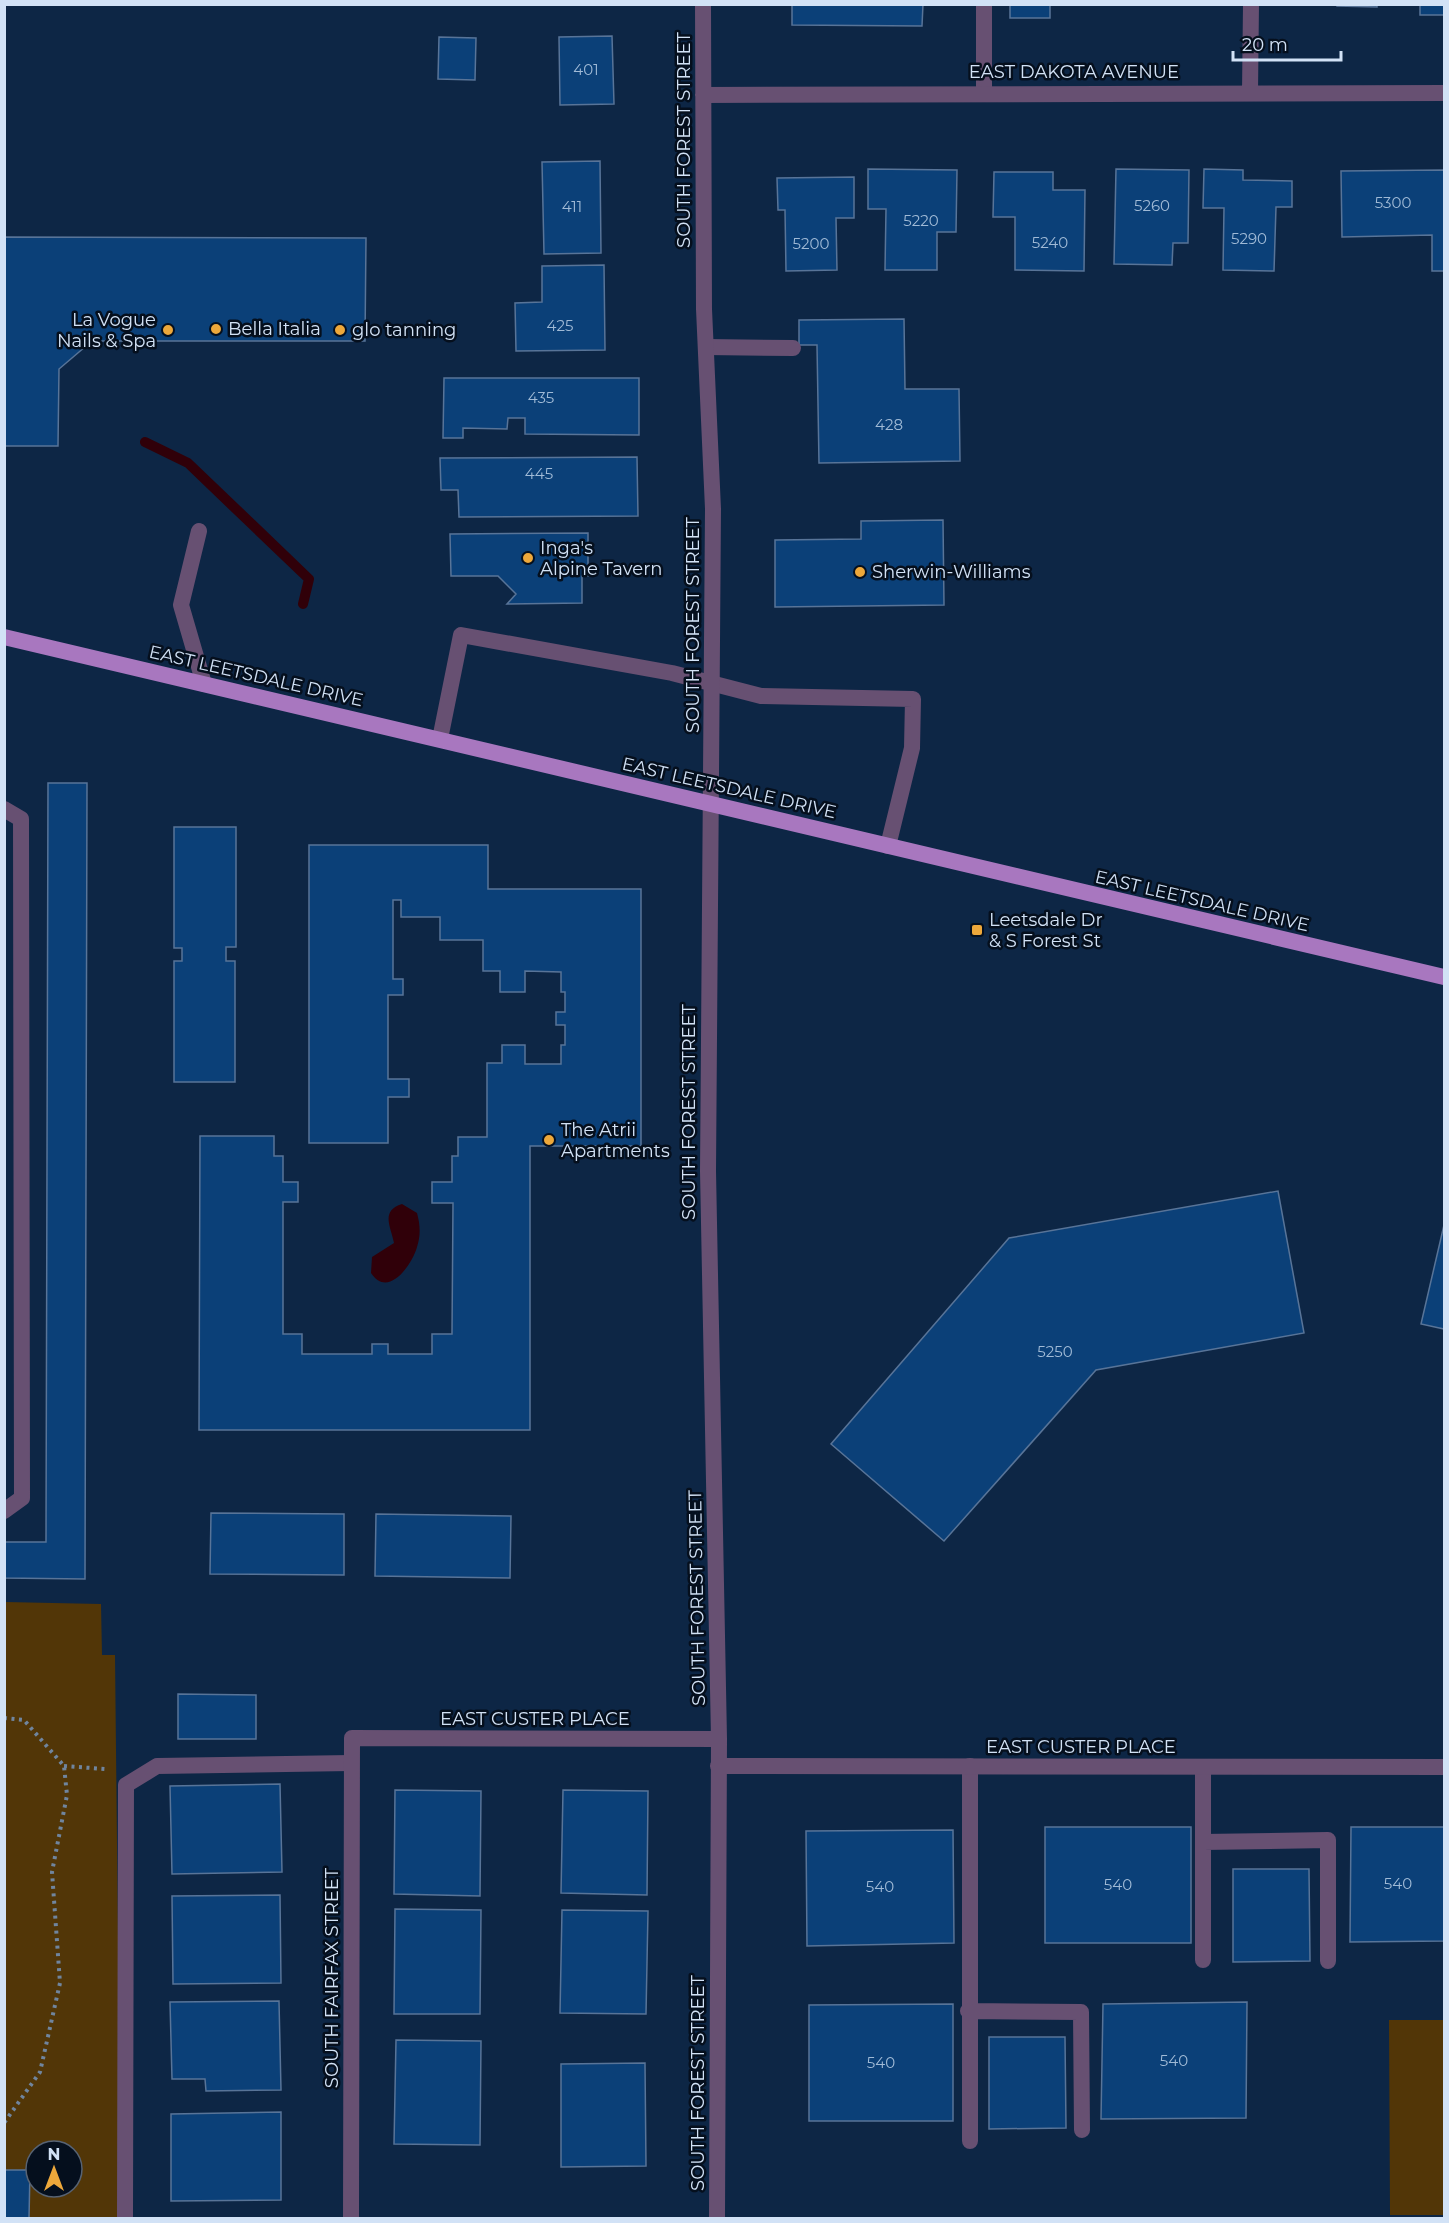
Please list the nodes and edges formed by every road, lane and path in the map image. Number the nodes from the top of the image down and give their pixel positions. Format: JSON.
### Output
{"nodes":[{"id":1,"x":703,"y":4,"type":"edge"},
{"id":2,"x":984,"y":4,"type":"edge"},
{"id":3,"x":1251,"y":4,"type":"edge"},
{"id":4,"x":984,"y":92,"type":"junction"},
{"id":5,"x":1250,"y":92,"type":"junction"},
{"id":6,"x":1444,"y":93,"type":"edge"},
{"id":7,"x":703,"y":94,"type":"junction"},
{"id":8,"x":706,"y":347,"type":"junction"},
{"id":9,"x":793,"y":348,"type":"dead end"},
{"id":10,"x":199,"y":531,"type":"dead end"},
{"id":11,"x":4,"y":637,"type":"edge"},
{"id":12,"x":204,"y":684,"type":"junction"},
{"id":13,"x":712,"y":685,"type":"junction"},
{"id":14,"x":440,"y":740,"type":"junction"},
{"id":15,"x":710,"y":803,"type":"junction"},
{"id":16,"x":4,"y":809,"type":"edge"},
{"id":17,"x":888,"y":846,"type":"junction"},
{"id":18,"x":1444,"y":977,"type":"edge"},
{"id":19,"x":13,"y":1077,"type":"edge"},
{"id":20,"x":4,"y":1511,"type":"edge"},
{"id":21,"x":4,"y":1718,"type":"edge"},
{"id":22,"x":352,"y":1738,"type":"joint"},
{"id":23,"x":719,"y":1739,"type":"junction"},
{"id":24,"x":351,"y":1763,"type":"junction"},
{"id":25,"x":718,"y":1766,"type":"junction"},
{"id":26,"x":970,"y":1766,"type":"junction"},
{"id":27,"x":1203,"y":1767,"type":"junction"},
{"id":28,"x":1444,"y":1767,"type":"edge"},
{"id":29,"x":1203,"y":1842,"type":"junction"},
{"id":30,"x":1203,"y":1960,"type":"dead end"},
{"id":31,"x":1328,"y":1961,"type":"dead end"},
{"id":32,"x":968,"y":2011,"type":"junction"},
{"id":33,"x":4,"y":2123,"type":"edge"},
{"id":34,"x":1082,"y":2130,"type":"dead end"},
{"id":35,"x":970,"y":2141,"type":"dead end"},
{"id":36,"x":125,"y":2218,"type":"edge"},
{"id":37,"x":351,"y":2218,"type":"edge"},
{"id":38,"x":717,"y":2218,"type":"edge"}],
"edges":[{"from":1,"to":7,"type":"street","name":"SOUTH FOREST STREET"},
{"from":2,"to":4,"type":"street"},
{"from":3,"to":5,"type":"street"},
{"from":4,"to":5,"type":"street","name":"EAST DAKOTA AVENUE"},
{"from":4,"to":7,"type":"street","name":"EAST DAKOTA AVENUE"},
{"from":5,"to":6,"type":"street","name":"EAST DAKOTA AVENUE"},
{"from":7,"to":8,"type":"street","name":"SOUTH FOREST STREET"},
{"from":8,"to":9,"type":"street"},
{"from":8,"to":13,"type":"street","name":"SOUTH FOREST STREET"},
{"from":10,"to":12,"type":"street"},
{"from":11,"to":12,"type":"main road","name":"EAST LEETSDALE DRIVE"},
{"from":12,"to":14,"type":"main road","name":"EAST LEETSDALE DRIVE"},
{"from":13,"to":14,"type":"street"},
{"from":13,"to":15,"type":"street","name":"SOUTH FOREST STREET"},
{"from":13,"to":17,"type":"street"},
{"from":14,"to":15,"type":"main road","name":"EAST LEETSDALE DRIVE"},
{"from":15,"to":17,"type":"main road","name":"EAST LEETSDALE DRIVE"},
{"from":15,"to":23,"type":"street","name":"SOUTH FOREST STREET"},
{"from":16,"to":19,"type":"street"},
{"from":17,"to":18,"type":"main road","name":"EAST LEETSDALE DRIVE"},
{"from":19,"to":20,"type":"street"},
{"from":21,"to":33,"type":"path"},
{"from":22,"to":23,"type":"street","name":"EAST CUSTER PLACE"},
{"from":22,"to":24,"type":"street","name":"SOUTH FAIRFAX STREET"},
{"from":23,"to":25,"type":"street","name":"SOUTH FOREST STREET"},
{"from":24,"to":36,"type":"street"},
{"from":24,"to":37,"type":"street","name":"SOUTH FAIRFAX STREET"},
{"from":25,"to":26,"type":"street","name":"EAST CUSTER PLACE"},
{"from":25,"to":38,"type":"street","name":"SOUTH FOREST STREET"},
{"from":26,"to":27,"type":"street","name":"EAST CUSTER PLACE"},
{"from":26,"to":32,"type":"street"},
{"from":27,"to":28,"type":"street","name":"EAST CUSTER PLACE"},
{"from":27,"to":29,"type":"street"},
{"from":29,"to":30,"type":"street"},
{"from":29,"to":31,"type":"street"},
{"from":32,"to":34,"type":"street"},
{"from":32,"to":35,"type":"street"}]}
